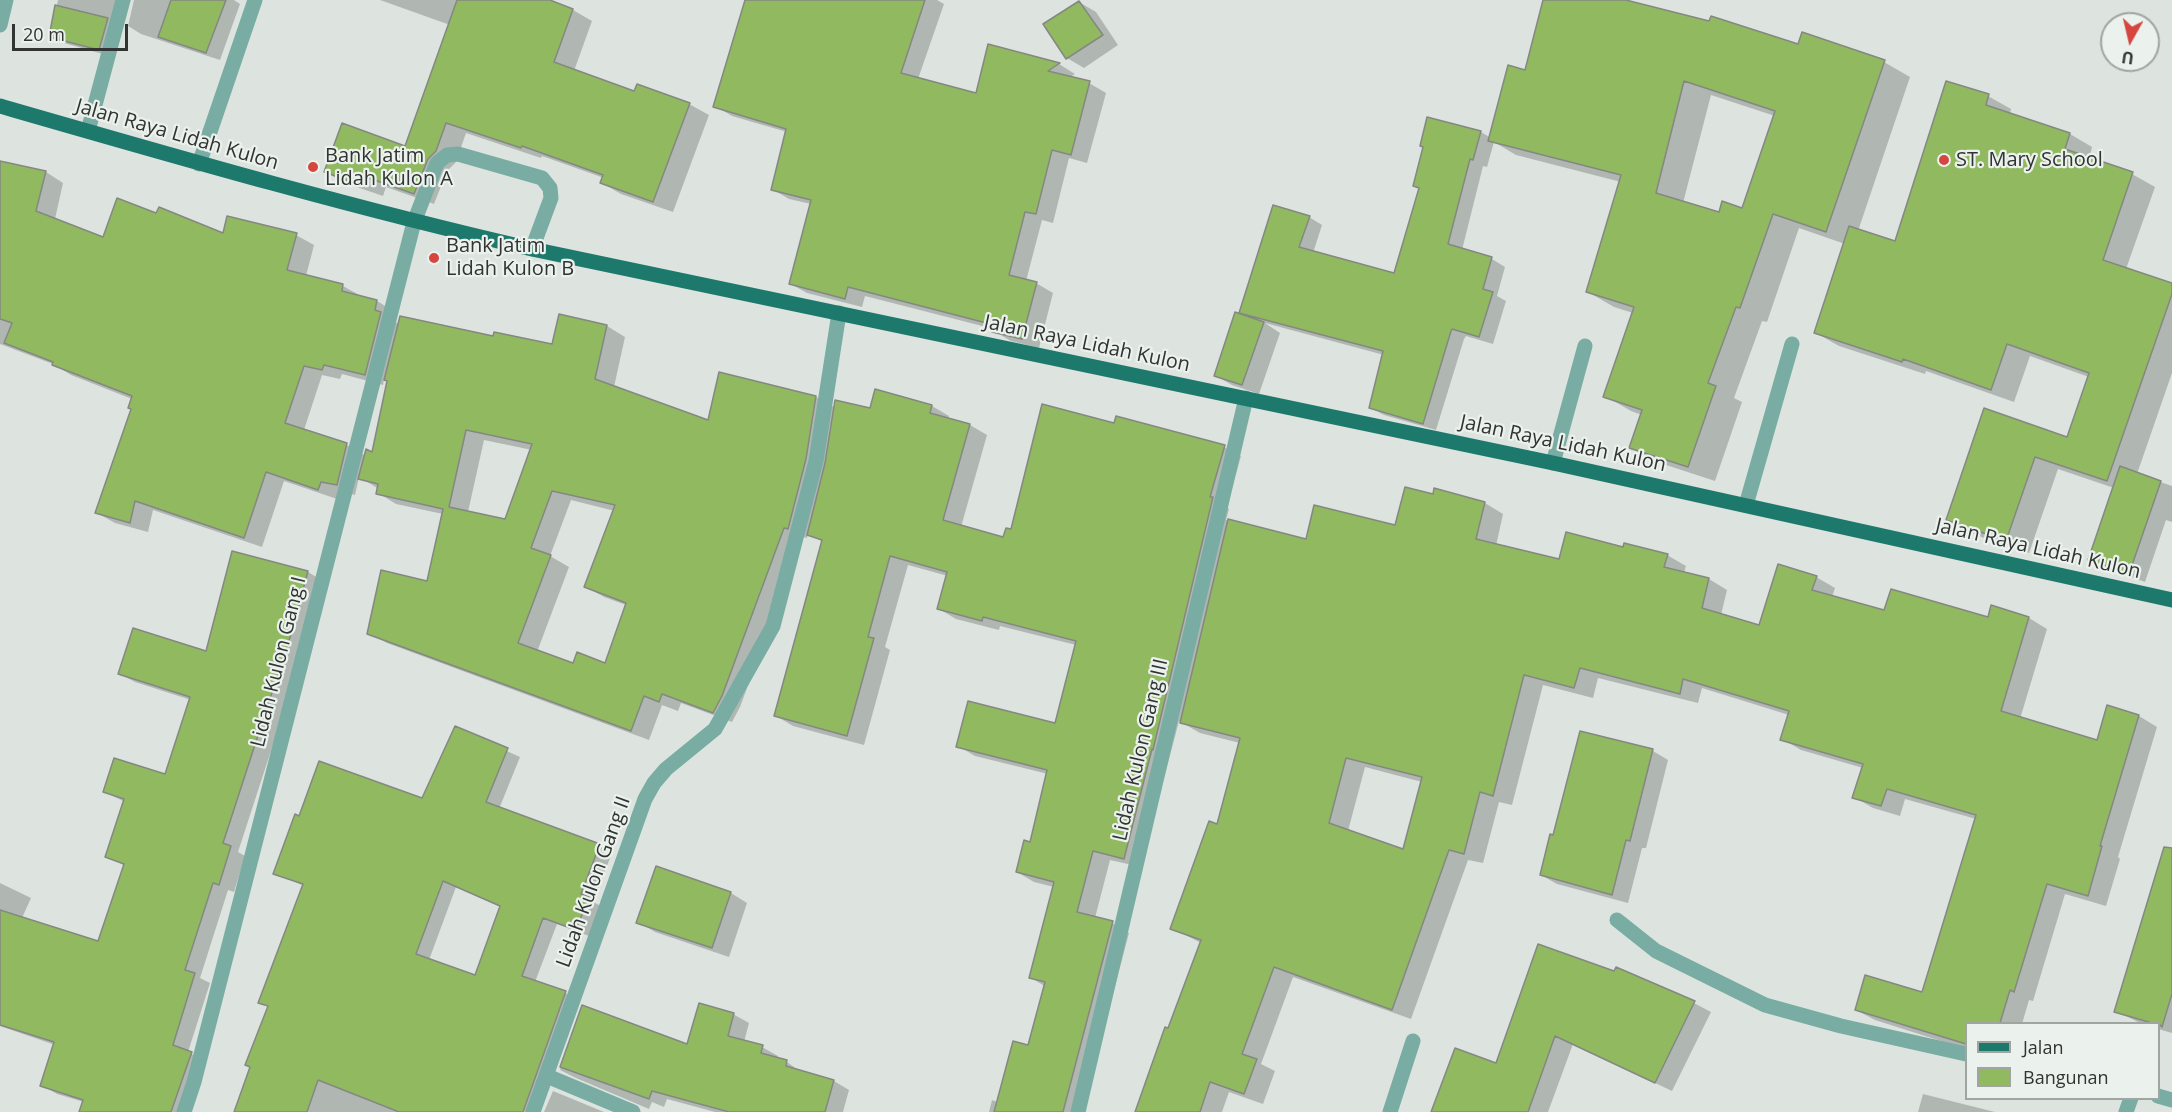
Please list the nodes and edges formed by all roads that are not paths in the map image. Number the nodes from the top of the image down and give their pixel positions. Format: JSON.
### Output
{"nodes":[{"id":1,"x":6,"y":0,"type":"edge"},
{"id":2,"x":123,"y":0,"type":"edge"},
{"id":3,"x":255,"y":0,"type":"edge"},
{"id":4,"x":0,"y":25,"type":"edge"},
{"id":5,"x":0,"y":106,"type":"edge"},
{"id":6,"x":88,"y":131,"type":"junction"},
{"id":7,"x":199,"y":164,"type":"junction"},
{"id":8,"x":414,"y":222,"type":"junction"},
{"id":9,"x":532,"y":249,"type":"junction"},
{"id":10,"x":839,"y":313,"type":"junction"},
{"id":11,"x":1792,"y":344,"type":"dead end"},
{"id":12,"x":1585,"y":346,"type":"dead end"},
{"id":13,"x":1246,"y":398,"type":"junction"},
{"id":14,"x":1553,"y":463,"type":"junction"},
{"id":15,"x":1746,"y":505,"type":"junction"},
{"id":16,"x":2172,"y":600,"type":"edge"},
{"id":17,"x":1617,"y":920,"type":"dead end"},
{"id":18,"x":1413,"y":1041,"type":"dead end"},
{"id":19,"x":1965,"y":1054,"type":"edge"},
{"id":20,"x":547,"y":1076,"type":"junction"},
{"id":21,"x":184,"y":1112,"type":"edge"},
{"id":22,"x":533,"y":1112,"type":"edge"},
{"id":23,"x":633,"y":1112,"type":"edge"},
{"id":24,"x":1078,"y":1112,"type":"edge"},
{"id":25,"x":1390,"y":1112,"type":"edge"}],
"edges":[{"from":1,"to":4,"type":"street"},
{"from":2,"to":6,"type":"street"},
{"from":3,"to":7,"type":"street"},
{"from":5,"to":6,"type":"main road","name":"Jalan Raya Lidah Kulon"},
{"from":6,"to":7,"type":"main road","name":"Jalan Raya Lidah Kulon"},
{"from":7,"to":8,"type":"main road","name":"Jalan Raya Lidah Kulon"},
{"from":8,"to":9,"type":"main road","name":"Jalan Raya Lidah Kulon"},
{"from":8,"to":9,"type":"street","name":"Lidah Kulon Gang I"},
{"from":8,"to":21,"type":"street","name":"Lidah Kulon Gang I"},
{"from":9,"to":10,"type":"main road","name":"Jalan Raya Lidah Kulon"},
{"from":10,"to":13,"type":"main road","name":"Jalan Raya Lidah Kulon"},
{"from":10,"to":20,"type":"street","name":"Lidah Kulon Gang II"},
{"from":11,"to":15,"type":"street"},
{"from":12,"to":14,"type":"street"},
{"from":13,"to":14,"type":"main road","name":"Jalan Raya Lidah Kulon"},
{"from":13,"to":24,"type":"street","name":"Lidah Kulon Gang III"},
{"from":14,"to":15,"type":"main road","name":"Jalan Raya Lidah Kulon"},
{"from":15,"to":16,"type":"main road","name":"Jalan Raya Lidah Kulon"},
{"from":17,"to":19,"type":"street"},
{"from":18,"to":25,"type":"street"},
{"from":20,"to":22,"type":"street","name":"Lidah Kulon Gang II"},
{"from":20,"to":23,"type":"street"}]}
